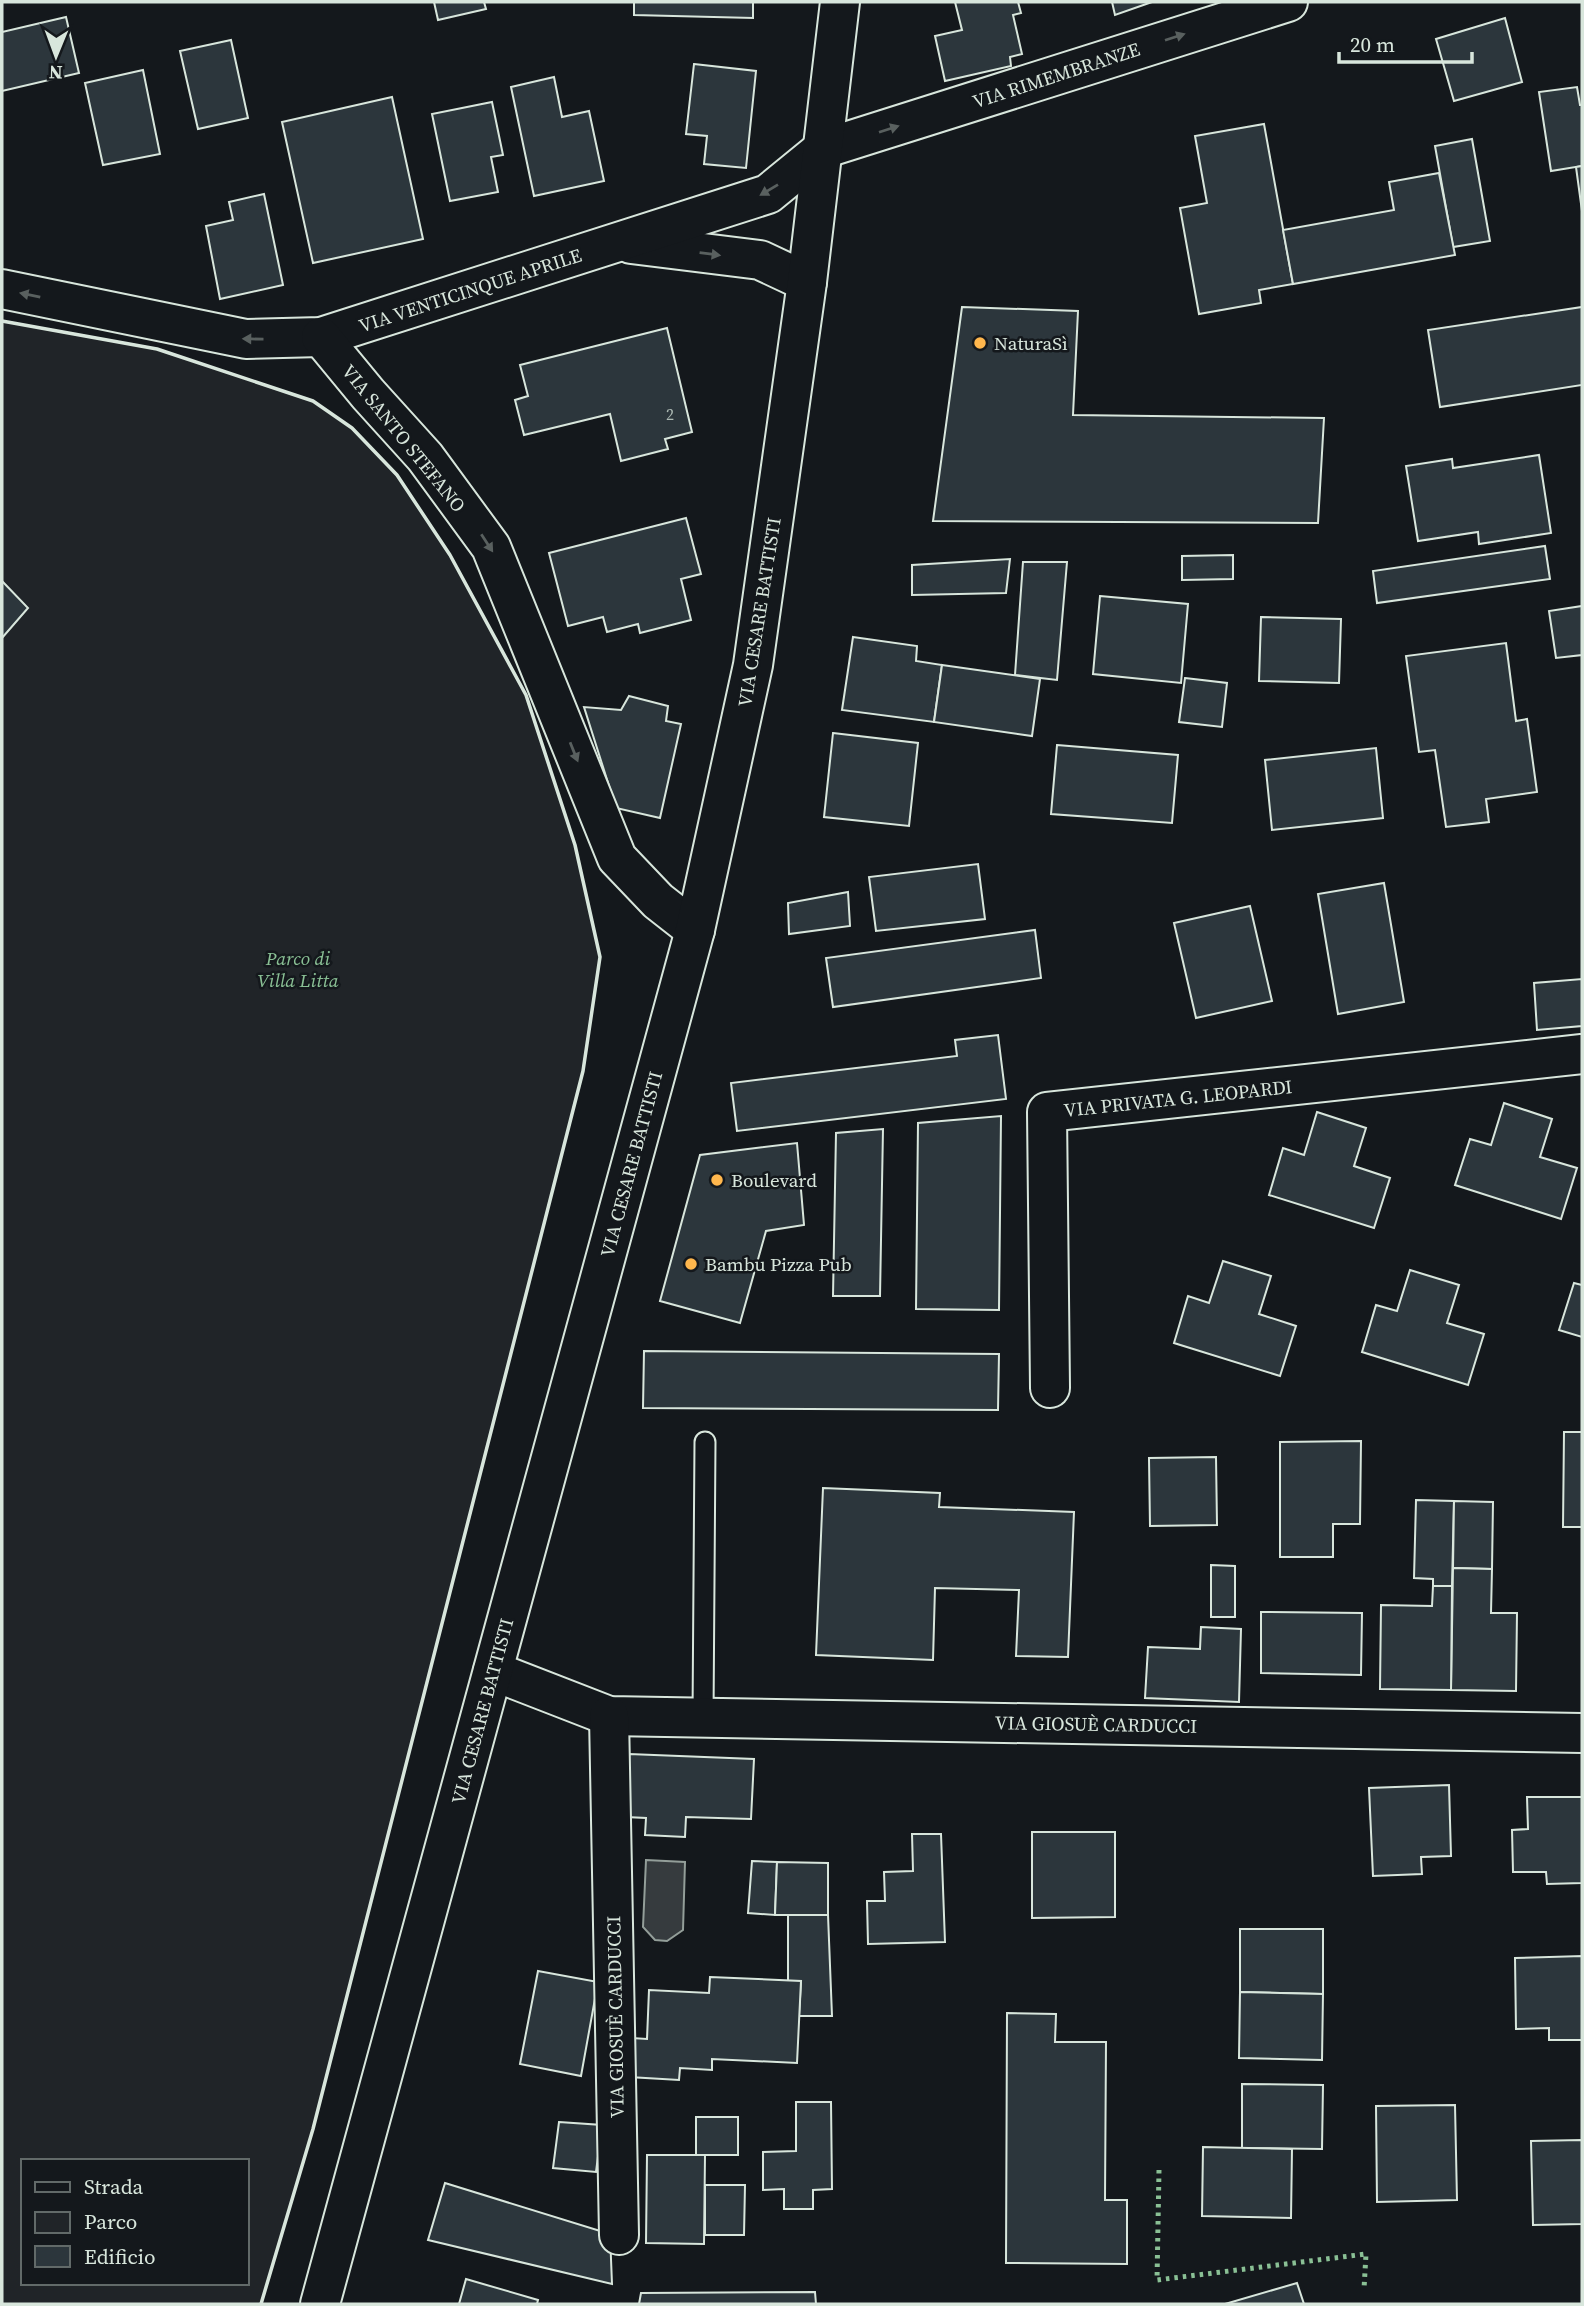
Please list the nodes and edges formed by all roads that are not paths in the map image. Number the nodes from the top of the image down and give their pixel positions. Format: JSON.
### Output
{"nodes":[{"id":1,"x":839,"y":2,"type":"edge"},
{"id":2,"x":1288,"y":2,"type":"edge"},
{"id":3,"x":823,"y":149,"type":"junction"},
{"id":4,"x":618,"y":242,"type":"junction"},
{"id":5,"x":807,"y":282,"type":"junction"},
{"id":6,"x":2,"y":289,"type":"edge"},
{"id":7,"x":321,"y":337,"type":"junction"},
{"id":8,"x":695,"y":930,"type":"junction"},
{"id":9,"x":1582,"y":1054,"type":"edge"},
{"id":10,"x":1050,"y":1388,"type":"dead end"},
{"id":11,"x":705,"y":1442,"type":"dead end"},
{"id":12,"x":493,"y":1671,"type":"junction"},
{"id":13,"x":609,"y":1716,"type":"junction"},
{"id":14,"x":703,"y":1717,"type":"junction"},
{"id":15,"x":1582,"y":1733,"type":"edge"},
{"id":16,"x":620,"y":2235,"type":"dead end"},
{"id":17,"x":320,"y":2304,"type":"edge"}],
"edges":[{"from":1,"to":3,"type":"street","name":"VIA CESARE BATTISTI"},
{"from":3,"to":2,"type":"street","name":"VIA RIMEMBRANZE","one_way":true},
{"from":3,"to":4,"type":"street","name":"VIA VENTICINQUE APRILE","one_way":true},
{"from":3,"to":5,"type":"street","name":"VIA CESARE BATTISTI"},
{"from":4,"to":5,"type":"street","name":"VIA VENTICINQUE APRILE","one_way":true},
{"from":4,"to":7,"type":"street","name":"VIA VENTICINQUE APRILE"},
{"from":5,"to":8,"type":"street","name":"VIA CESARE BATTISTI"},
{"from":7,"to":6,"type":"street","one_way":true},
{"from":7,"to":8,"type":"street","name":"VIA SANTO STEFANO","one_way":true},
{"from":8,"to":12,"type":"street","name":"VIA CESARE BATTISTI"},
{"from":9,"to":10,"type":"street","name":"VIA PRIVATA G. LEOPARDI"},
{"from":11,"to":14,"type":"lane"},
{"from":12,"to":13,"type":"street","name":"VIA GIOSUÈ CARDUCCI"},
{"from":12,"to":17,"type":"street","name":"VIA CESARE BATTISTI"},
{"from":13,"to":14,"type":"street","name":"VIA GIOSUÈ CARDUCCI"},
{"from":13,"to":16,"type":"street","name":"VIA GIOSUÈ CARDUCCI"},
{"from":14,"to":15,"type":"street","name":"VIA GIOSUÈ CARDUCCI"}]}
